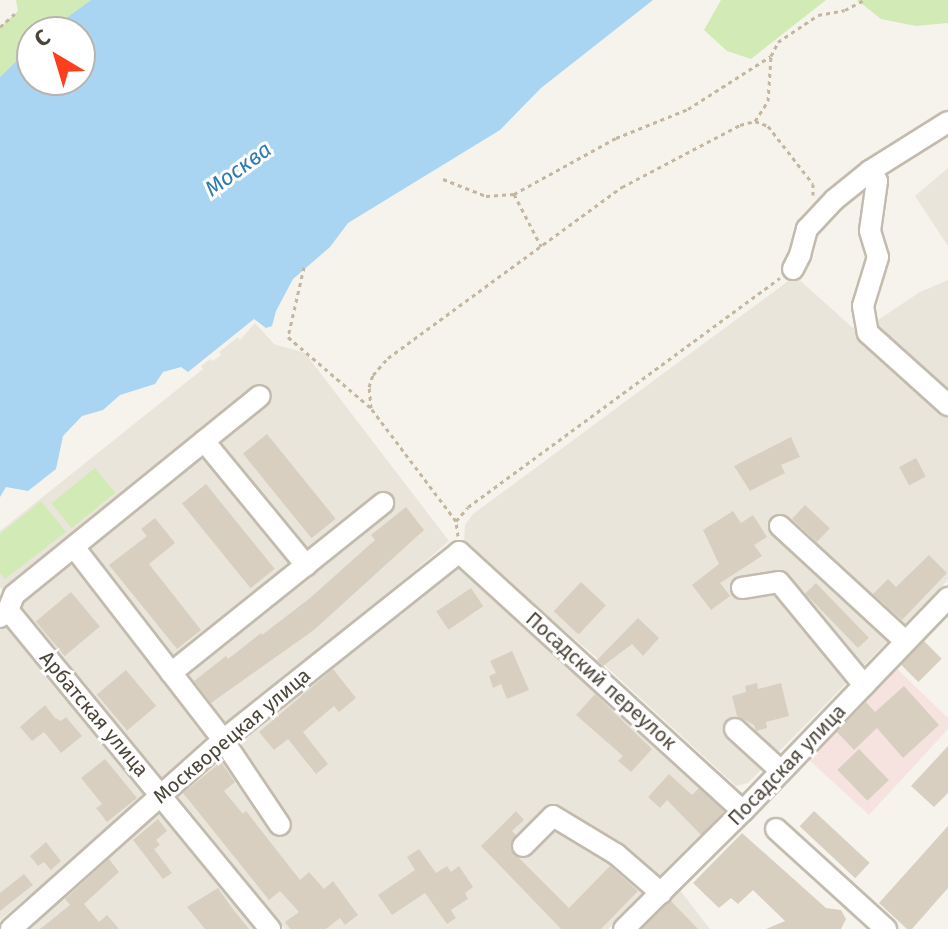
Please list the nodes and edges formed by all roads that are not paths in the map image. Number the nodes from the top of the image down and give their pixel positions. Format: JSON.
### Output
{"nodes":[{"id":1,"x":948,"y":122,"type":"edge"},
{"id":2,"x":870,"y":171,"type":"junction"},
{"id":3,"x":793,"y":269,"type":"road end"},
{"id":4,"x":260,"y":396,"type":"dead end"},
{"id":5,"x":948,"y":405,"type":"edge"},
{"id":6,"x":204,"y":441,"type":"junction"},
{"id":7,"x":383,"y":503,"type":"dead end"},
{"id":8,"x":780,"y":526,"type":"dead end"},
{"id":9,"x":74,"y":547,"type":"junction"},
{"id":10,"x":459,"y":552,"type":"joint"},
{"id":11,"x":306,"y":565,"type":"junction"},
{"id":12,"x":742,"y":588,"type":"dead end"},
{"id":13,"x":948,"y":598,"type":"edge"},
{"id":14,"x":4,"y":614,"type":"edge"},
{"id":15,"x":905,"y":641,"type":"junction"},
{"id":16,"x":171,"y":673,"type":"junction"},
{"id":17,"x":864,"y":685,"type":"junction"},
{"id":18,"x":735,"y":729,"type":"dead end"},
{"id":19,"x":223,"y":740,"type":"junction"},
{"id":20,"x":781,"y":771,"type":"junction"},
{"id":21,"x":161,"y":794,"type":"junction"},
{"id":22,"x":743,"y":811,"type":"junction"},
{"id":23,"x":280,"y":825,"type":"dead end"},
{"id":24,"x":776,"y":829,"type":"dead end"},
{"id":25,"x":523,"y":846,"type":"dead end"},
{"id":26,"x":661,"y":893,"type":"junction"},
{"id":27,"x":11,"y":929,"type":"edge"},
{"id":28,"x":270,"y":929,"type":"edge"},
{"id":29,"x":624,"y":929,"type":"edge"},
{"id":30,"x":886,"y":929,"type":"edge"}],
"edges":[{"from":1,"to":2,"type":"street"},
{"from":2,"to":3,"type":"street"},
{"from":2,"to":5,"type":"street"},
{"from":4,"to":6,"type":"street"},
{"from":6,"to":9,"type":"street"},
{"from":6,"to":11,"type":"street"},
{"from":7,"to":11,"type":"street"},
{"from":8,"to":15,"type":"street"},
{"from":9,"to":14,"type":"street"},
{"from":9,"to":16,"type":"street"},
{"from":10,"to":19,"type":"street","name":"Москворецкая улица"},
{"from":10,"to":22,"type":"street","name":"Посадский переулок"},
{"from":11,"to":16,"type":"street"},
{"from":12,"to":17,"type":"street"},
{"from":13,"to":15,"type":"street","name":"Посадская улица"},
{"from":14,"to":21,"type":"street","name":"Арбатская улица"},
{"from":15,"to":17,"type":"street","name":"Посадская улица"},
{"from":16,"to":19,"type":"street"},
{"from":17,"to":20,"type":"street","name":"Посадская улица"},
{"from":18,"to":20,"type":"street"},
{"from":19,"to":21,"type":"street","name":"Москворецкая улица"},
{"from":19,"to":23,"type":"street"},
{"from":20,"to":22,"type":"street","name":"Посадская улица"},
{"from":21,"to":27,"type":"street","name":"Москворецкая улица"},
{"from":21,"to":28,"type":"street","name":"Арбатская улица"},
{"from":22,"to":26,"type":"street","name":"Посадская улица"},
{"from":24,"to":30,"type":"street"},
{"from":25,"to":26,"type":"street"},
{"from":26,"to":29,"type":"street","name":"Посадская улица"}]}
